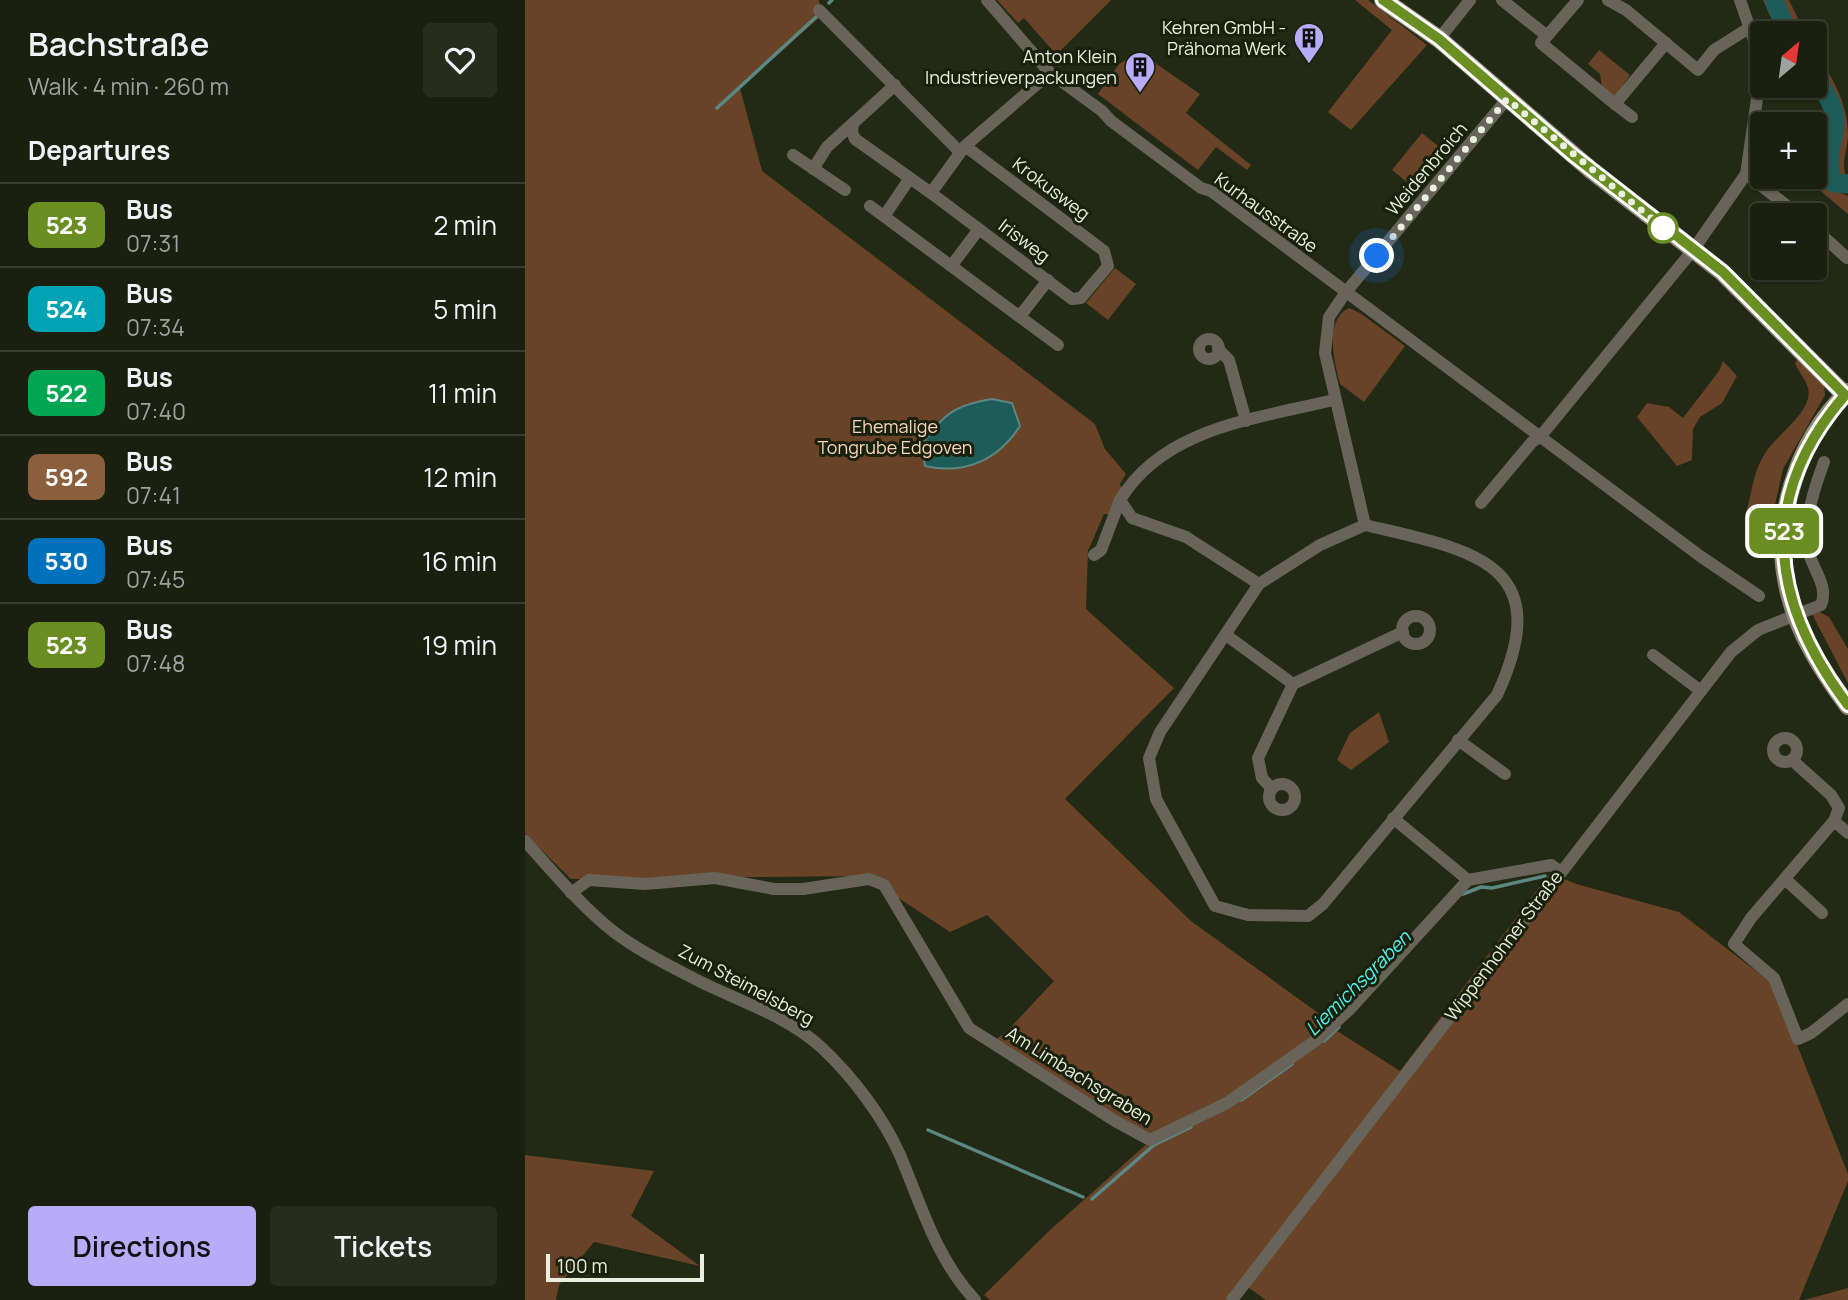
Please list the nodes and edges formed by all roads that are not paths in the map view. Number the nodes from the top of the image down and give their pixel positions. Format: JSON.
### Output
{"nodes":[{"id":1,"x":987,"y":0,"type":"edge"},
{"id":2,"x":1383,"y":0,"type":"edge"},
{"id":3,"x":1470,"y":0,"type":"edge"},
{"id":4,"x":1502,"y":0,"type":"edge"},
{"id":5,"x":1577,"y":0,"type":"edge"},
{"id":6,"x":1608,"y":0,"type":"edge"},
{"id":7,"x":1740,"y":0,"type":"edge"},
{"id":8,"x":822,"y":12,"type":"dead end"},
{"id":9,"x":1749,"y":28,"type":"junction"},
{"id":10,"x":1546,"y":36,"type":"junction"},
{"id":11,"x":1439,"y":39,"type":"junction"},
{"id":12,"x":1665,"y":43,"type":"junction"},
{"id":13,"x":1050,"y":73,"type":"junction"},
{"id":14,"x":895,"y":85,"type":"junction"},
{"id":15,"x":1507,"y":99,"type":"junction"},
{"id":16,"x":1615,"y":104,"type":"junction"},
{"id":17,"x":1632,"y":117,"type":"dead end"},
{"id":18,"x":853,"y":124,"type":"junction"},
{"id":19,"x":962,"y":149,"type":"junction"},
{"id":20,"x":793,"y":155,"type":"dead end"},
{"id":21,"x":813,"y":169,"type":"junction"},
{"id":22,"x":1746,"y":174,"type":"junction"},
{"id":23,"x":910,"y":177,"type":"junction"},
{"id":24,"x":845,"y":190,"type":"dead end"},
{"id":25,"x":930,"y":193,"type":"junction"},
{"id":26,"x":1783,"y":203,"type":"edge"},
{"id":27,"x":870,"y":206,"type":"dead end"},
{"id":28,"x":885,"y":215,"type":"junction"},
{"id":29,"x":979,"y":229,"type":"junction"},
{"id":30,"x":1827,"y":240,"type":"edge"},
{"id":31,"x":1693,"y":250,"type":"junction"},
{"id":32,"x":1847,"y":258,"type":"edge"},
{"id":33,"x":952,"y":265,"type":"junction"},
{"id":34,"x":1108,"y":266,"type":"joint"},
{"id":35,"x":1048,"y":280,"type":"junction"},
{"id":36,"x":1346,"y":292,"type":"junction"},
{"id":37,"x":1020,"y":316,"type":"junction"},
{"id":38,"x":1199,"y":341,"type":"dead end"},
{"id":39,"x":1058,"y":345,"type":"dead end"},
{"id":40,"x":1847,"y":395,"type":"edge"},
{"id":41,"x":1333,"y":400,"type":"junction"},
{"id":42,"x":1246,"y":421,"type":"junction"},
{"id":43,"x":1540,"y":437,"type":"junction"},
{"id":44,"x":1824,"y":462,"type":"dead end"},
{"id":45,"x":1120,"y":500,"type":"junction"},
{"id":46,"x":1482,"y":503,"type":"dead end"},
{"id":47,"x":1365,"y":525,"type":"junction"},
{"id":48,"x":1094,"y":555,"type":"dead end"},
{"id":49,"x":1259,"y":584,"type":"junction"},
{"id":50,"x":1759,"y":596,"type":"dead end"},
{"id":51,"x":1795,"y":614,"type":"junction"},
{"id":52,"x":1403,"y":632,"type":"dead end"},
{"id":53,"x":1226,"y":635,"type":"junction"},
{"id":54,"x":1653,"y":655,"type":"dead end"},
{"id":55,"x":1293,"y":684,"type":"junction"},
{"id":56,"x":1701,"y":691,"type":"junction"},
{"id":57,"x":1848,"y":706,"type":"edge"},
{"id":58,"x":1458,"y":740,"type":"junction"},
{"id":59,"x":1792,"y":760,"type":"dead end"},
{"id":60,"x":1506,"y":774,"type":"dead end"},
{"id":61,"x":1272,"y":789,"type":"dead end"},
{"id":62,"x":1393,"y":818,"type":"junction"},
{"id":63,"x":1834,"y":821,"type":"junction"},
{"id":64,"x":1848,"y":833,"type":"edge"},
{"id":65,"x":525,"y":841,"type":"edge"},
{"id":66,"x":1561,"y":872,"type":"junction"},
{"id":67,"x":1468,"y":880,"type":"junction"},
{"id":68,"x":1785,"y":880,"type":"junction"},
{"id":69,"x":571,"y":892,"type":"junction"},
{"id":70,"x":1822,"y":913,"type":"dead end"},
{"id":71,"x":1848,"y":1004,"type":"edge"},
{"id":72,"x":975,"y":1300,"type":"edge"},
{"id":73,"x":1232,"y":1300,"type":"edge"}],
"edges":[{"from":1,"to":13,"type":"street","name":"Kurhausstraße"},
{"from":2,"to":11,"type":"main road"},
{"from":3,"to":11,"type":"street"},
{"from":4,"to":10,"type":"street"},
{"from":5,"to":10,"type":"street"},
{"from":6,"to":12,"type":"street"},
{"from":7,"to":9,"type":"street"},
{"from":8,"to":14,"type":"street","name":"Krokusweg"},
{"from":9,"to":12,"type":"street"},
{"from":9,"to":22,"type":"street"},
{"from":10,"to":16,"type":"street"},
{"from":11,"to":15,"type":"main road"},
{"from":12,"to":16,"type":"street"},
{"from":13,"to":19,"type":"street"},
{"from":13,"to":36,"type":"street","name":"Kurhausstraße"},
{"from":14,"to":18,"type":"street"},
{"from":14,"to":19,"type":"street","name":"Krokusweg"},
{"from":15,"to":31,"type":"main road"},
{"from":15,"to":36,"type":"street","name":"Weidenbroich"},
{"from":16,"to":17,"type":"street"},
{"from":18,"to":21,"type":"street"},
{"from":18,"to":23,"type":"street","name":"Irisweg"},
{"from":19,"to":25,"type":"street"},
{"from":19,"to":34,"type":"street","name":"Krokusweg"},
{"from":20,"to":21,"type":"street"},
{"from":21,"to":24,"type":"street"},
{"from":22,"to":26,"type":"street"},
{"from":22,"to":31,"type":"street"},
{"from":23,"to":25,"type":"street","name":"Irisweg"},
{"from":23,"to":28,"type":"street"},
{"from":25,"to":29,"type":"street","name":"Irisweg"},
{"from":27,"to":28,"type":"street"},
{"from":28,"to":33,"type":"street"},
{"from":29,"to":33,"type":"street","name":"Irisweg"},
{"from":29,"to":35,"type":"street","name":"Irisweg"},
{"from":30,"to":32,"type":"street"},
{"from":31,"to":40,"type":"main road"},
{"from":31,"to":43,"type":"street"},
{"from":33,"to":37,"type":"street"},
{"from":34,"to":35,"type":"street","name":"Irisweg"},
{"from":35,"to":37,"type":"street","name":"Irisweg"},
{"from":36,"to":41,"type":"street","name":"Weidenbroich"},
{"from":36,"to":43,"type":"street","name":"Kurhausstraße"},
{"from":37,"to":39,"type":"street"},
{"from":38,"to":42,"type":"street"},
{"from":40,"to":51,"type":"main road"},
{"from":41,"to":42,"type":"street"},
{"from":41,"to":47,"type":"street","name":"Weidenbroich"},
{"from":42,"to":45,"type":"street"},
{"from":43,"to":46,"type":"street"},
{"from":43,"to":50,"type":"street","name":"Kurhausstraße"},
{"from":44,"to":51,"type":"street","name":"Wippenhohner Straße"},
{"from":45,"to":48,"type":"street"},
{"from":45,"to":49,"type":"street"},
{"from":47,"to":49,"type":"street"},
{"from":47,"to":58,"type":"street"},
{"from":49,"to":53,"type":"street"},
{"from":51,"to":56,"type":"street","name":"Wippenhohner Straße"},
{"from":51,"to":57,"type":"main road"},
{"from":52,"to":55,"type":"street"},
{"from":53,"to":55,"type":"street"},
{"from":53,"to":62,"type":"street"},
{"from":54,"to":56,"type":"street"},
{"from":55,"to":61,"type":"street"},
{"from":56,"to":66,"type":"street","name":"Wippenhohner Straße"},
{"from":58,"to":60,"type":"street"},
{"from":58,"to":62,"type":"street"},
{"from":59,"to":63,"type":"street"},
{"from":62,"to":67,"type":"street"},
{"from":63,"to":64,"type":"street"},
{"from":63,"to":68,"type":"street"},
{"from":65,"to":69,"type":"street","name":"Zum Steimelsberg"},
{"from":66,"to":67,"type":"street"},
{"from":66,"to":73,"type":"street","name":"Wippenhohner Straße"},
{"from":67,"to":69,"type":"street","name":"Am Limbachsgraben"},
{"from":68,"to":70,"type":"street"},
{"from":68,"to":71,"type":"street"},
{"from":69,"to":72,"type":"street","name":"Zum Steimelsberg"}]}
